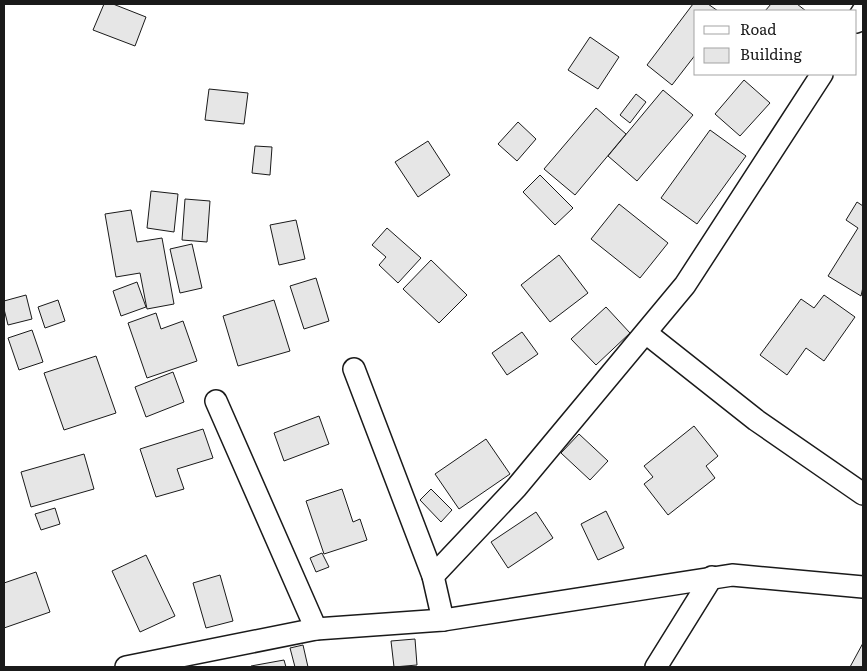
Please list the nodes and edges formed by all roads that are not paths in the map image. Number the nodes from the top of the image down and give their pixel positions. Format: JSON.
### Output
{"nodes":[{"id":1,"x":821,"y":75,"type":"edge"},
{"id":2,"x":646,"y":333,"type":"junction"},
{"id":3,"x":354,"y":370,"type":"dead end"},
{"id":4,"x":216,"y":401,"type":"dead end"},
{"id":5,"x":863,"y":494,"type":"edge"},
{"id":6,"x":434,"y":576,"type":"junction"},
{"id":7,"x":712,"y":577,"type":"junction"},
{"id":8,"x":863,"y":587,"type":"edge"},
{"id":9,"x":443,"y":620,"type":"junction"},
{"id":10,"x":316,"y":629,"type":"junction"},
{"id":11,"x":126,"y":667,"type":"edge"},
{"id":12,"x":656,"y":667,"type":"edge"}],
"edges":[{"from":1,"to":2,"type":"street"},
{"from":2,"to":5,"type":"street"},
{"from":2,"to":6,"type":"street"},
{"from":3,"to":6,"type":"street"},
{"from":4,"to":10,"type":"street"},
{"from":6,"to":9,"type":"street"},
{"from":7,"to":8,"type":"street"},
{"from":7,"to":9,"type":"street"},
{"from":7,"to":12,"type":"street"},
{"from":9,"to":10,"type":"street"},
{"from":10,"to":11,"type":"street"}]}
